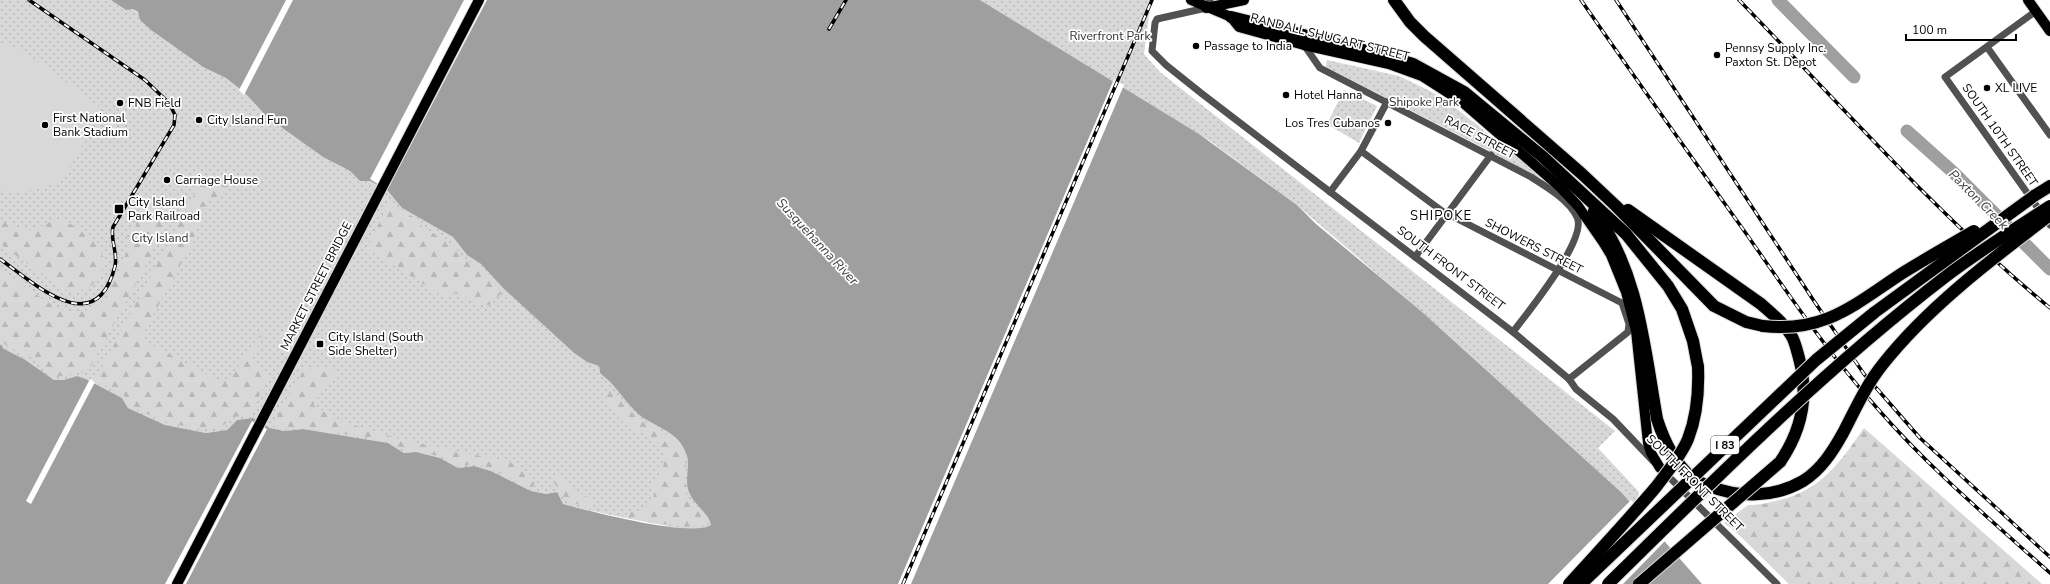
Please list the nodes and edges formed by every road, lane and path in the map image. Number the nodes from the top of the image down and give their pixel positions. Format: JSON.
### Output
{"nodes":[{"id":1,"x":479,"y":0,"type":"edge"},
{"id":2,"x":1191,"y":0,"type":"edge"},
{"id":3,"x":1244,"y":0,"type":"edge"},
{"id":4,"x":2028,"y":0,"type":"edge"},
{"id":5,"x":1395,"y":1,"type":"edge"},
{"id":6,"x":1208,"y":4,"type":"edge"},
{"id":7,"x":2036,"y":11,"type":"junction"},
{"id":8,"x":1232,"y":18,"type":"junction"},
{"id":9,"x":2050,"y":31,"type":"edge"},
{"id":10,"x":1304,"y":45,"type":"junction"},
{"id":11,"x":1987,"y":46,"type":"junction"},
{"id":12,"x":1387,"y":102,"type":"junction"},
{"id":13,"x":2050,"y":135,"type":"edge"},
{"id":14,"x":1361,"y":151,"type":"junction"},
{"id":15,"x":1491,"y":155,"type":"junction"},
{"id":16,"x":1582,"y":174,"type":"junction"},
{"id":17,"x":2050,"y":186,"type":"edge"},
{"id":18,"x":1330,"y":192,"type":"junction"},
{"id":19,"x":1583,"y":195,"type":"junction"},
{"id":20,"x":2034,"y":196,"type":"junction"},
{"id":21,"x":2050,"y":206,"type":"edge"},
{"id":22,"x":1449,"y":213,"type":"junction"},
{"id":23,"x":2050,"y":215,"type":"edge"},
{"id":24,"x":2050,"y":225,"type":"edge"},
{"id":25,"x":1414,"y":256,"type":"junction"},
{"id":26,"x":1558,"y":270,"type":"junction"},
{"id":27,"x":1513,"y":332,"type":"junction"},
{"id":28,"x":1569,"y":379,"type":"junction"},
{"id":29,"x":1660,"y":468,"type":"junction"},
{"id":30,"x":177,"y":584,"type":"edge"},
{"id":31,"x":1568,"y":584,"type":"edge"},
{"id":32,"x":1581,"y":584,"type":"edge"},
{"id":33,"x":1608,"y":584,"type":"edge"},
{"id":34,"x":1639,"y":584,"type":"edge"},
{"id":35,"x":1777,"y":584,"type":"edge"}],
"edges":[{"from":1,"to":30,"type":"main road","name":"MARKET STREET BRIDGE"},
{"from":2,"to":6,"type":"main road"},
{"from":3,"to":6,"type":"main road"},
{"from":4,"to":7,"type":"main road"},
{"from":5,"to":16,"type":"highway"},
{"from":6,"to":8,"type":"main road"},
{"from":6,"to":18,"type":"street","name":"SOUTH FRONT STREET"},
{"from":7,"to":9,"type":"main road"},
{"from":7,"to":11,"type":"street"},
{"from":8,"to":10,"type":"main road","name":"RANDALL SHUGART STREET"},
{"from":8,"to":19,"type":"highway"},
{"from":10,"to":12,"type":"street","name":"RACE STREET"},
{"from":10,"to":29,"type":"main road","name":"RANDALL SHUGART STREET"},
{"from":11,"to":13,"type":"street"},
{"from":11,"to":24,"type":"street","name":"SOUTH 10TH STREET"},
{"from":12,"to":14,"type":"street"},
{"from":12,"to":15,"type":"street","name":"RACE STREET"},
{"from":14,"to":18,"type":"street"},
{"from":14,"to":22,"type":"street","name":"SHOWERS STREET"},
{"from":15,"to":22,"type":"street"},
{"from":15,"to":26,"type":"street","name":"RACE STREET"},
{"from":16,"to":20,"type":"highway","bridge":true},
{"from":16,"to":34,"type":"highway","bridge":true},
{"from":17,"to":20,"type":"highway","number":"I 83"},
{"from":18,"to":25,"type":"street","name":"SOUTH FRONT STREET"},
{"from":19,"to":23,"type":"highway","bridge":true},
{"from":19,"to":31,"type":"highway","bridge":true},
{"from":20,"to":32,"type":"highway","number":"I 83","bridge":true},
{"from":21,"to":33,"type":"highway","number":"I 83","bridge":true},
{"from":22,"to":25,"type":"street"},
{"from":22,"to":26,"type":"street","name":"SHOWERS STREET"},
{"from":25,"to":27,"type":"street","name":"SOUTH FRONT STREET"},
{"from":26,"to":27,"type":"street"},
{"from":26,"to":28,"type":"street","name":"SHOWERS STREET"},
{"from":27,"to":28,"type":"street","name":"SOUTH FRONT STREET"},
{"from":28,"to":29,"type":"street","name":"SOUTH FRONT STREET"},
{"from":29,"to":35,"type":"street","name":"SOUTH FRONT STREET"}]}
